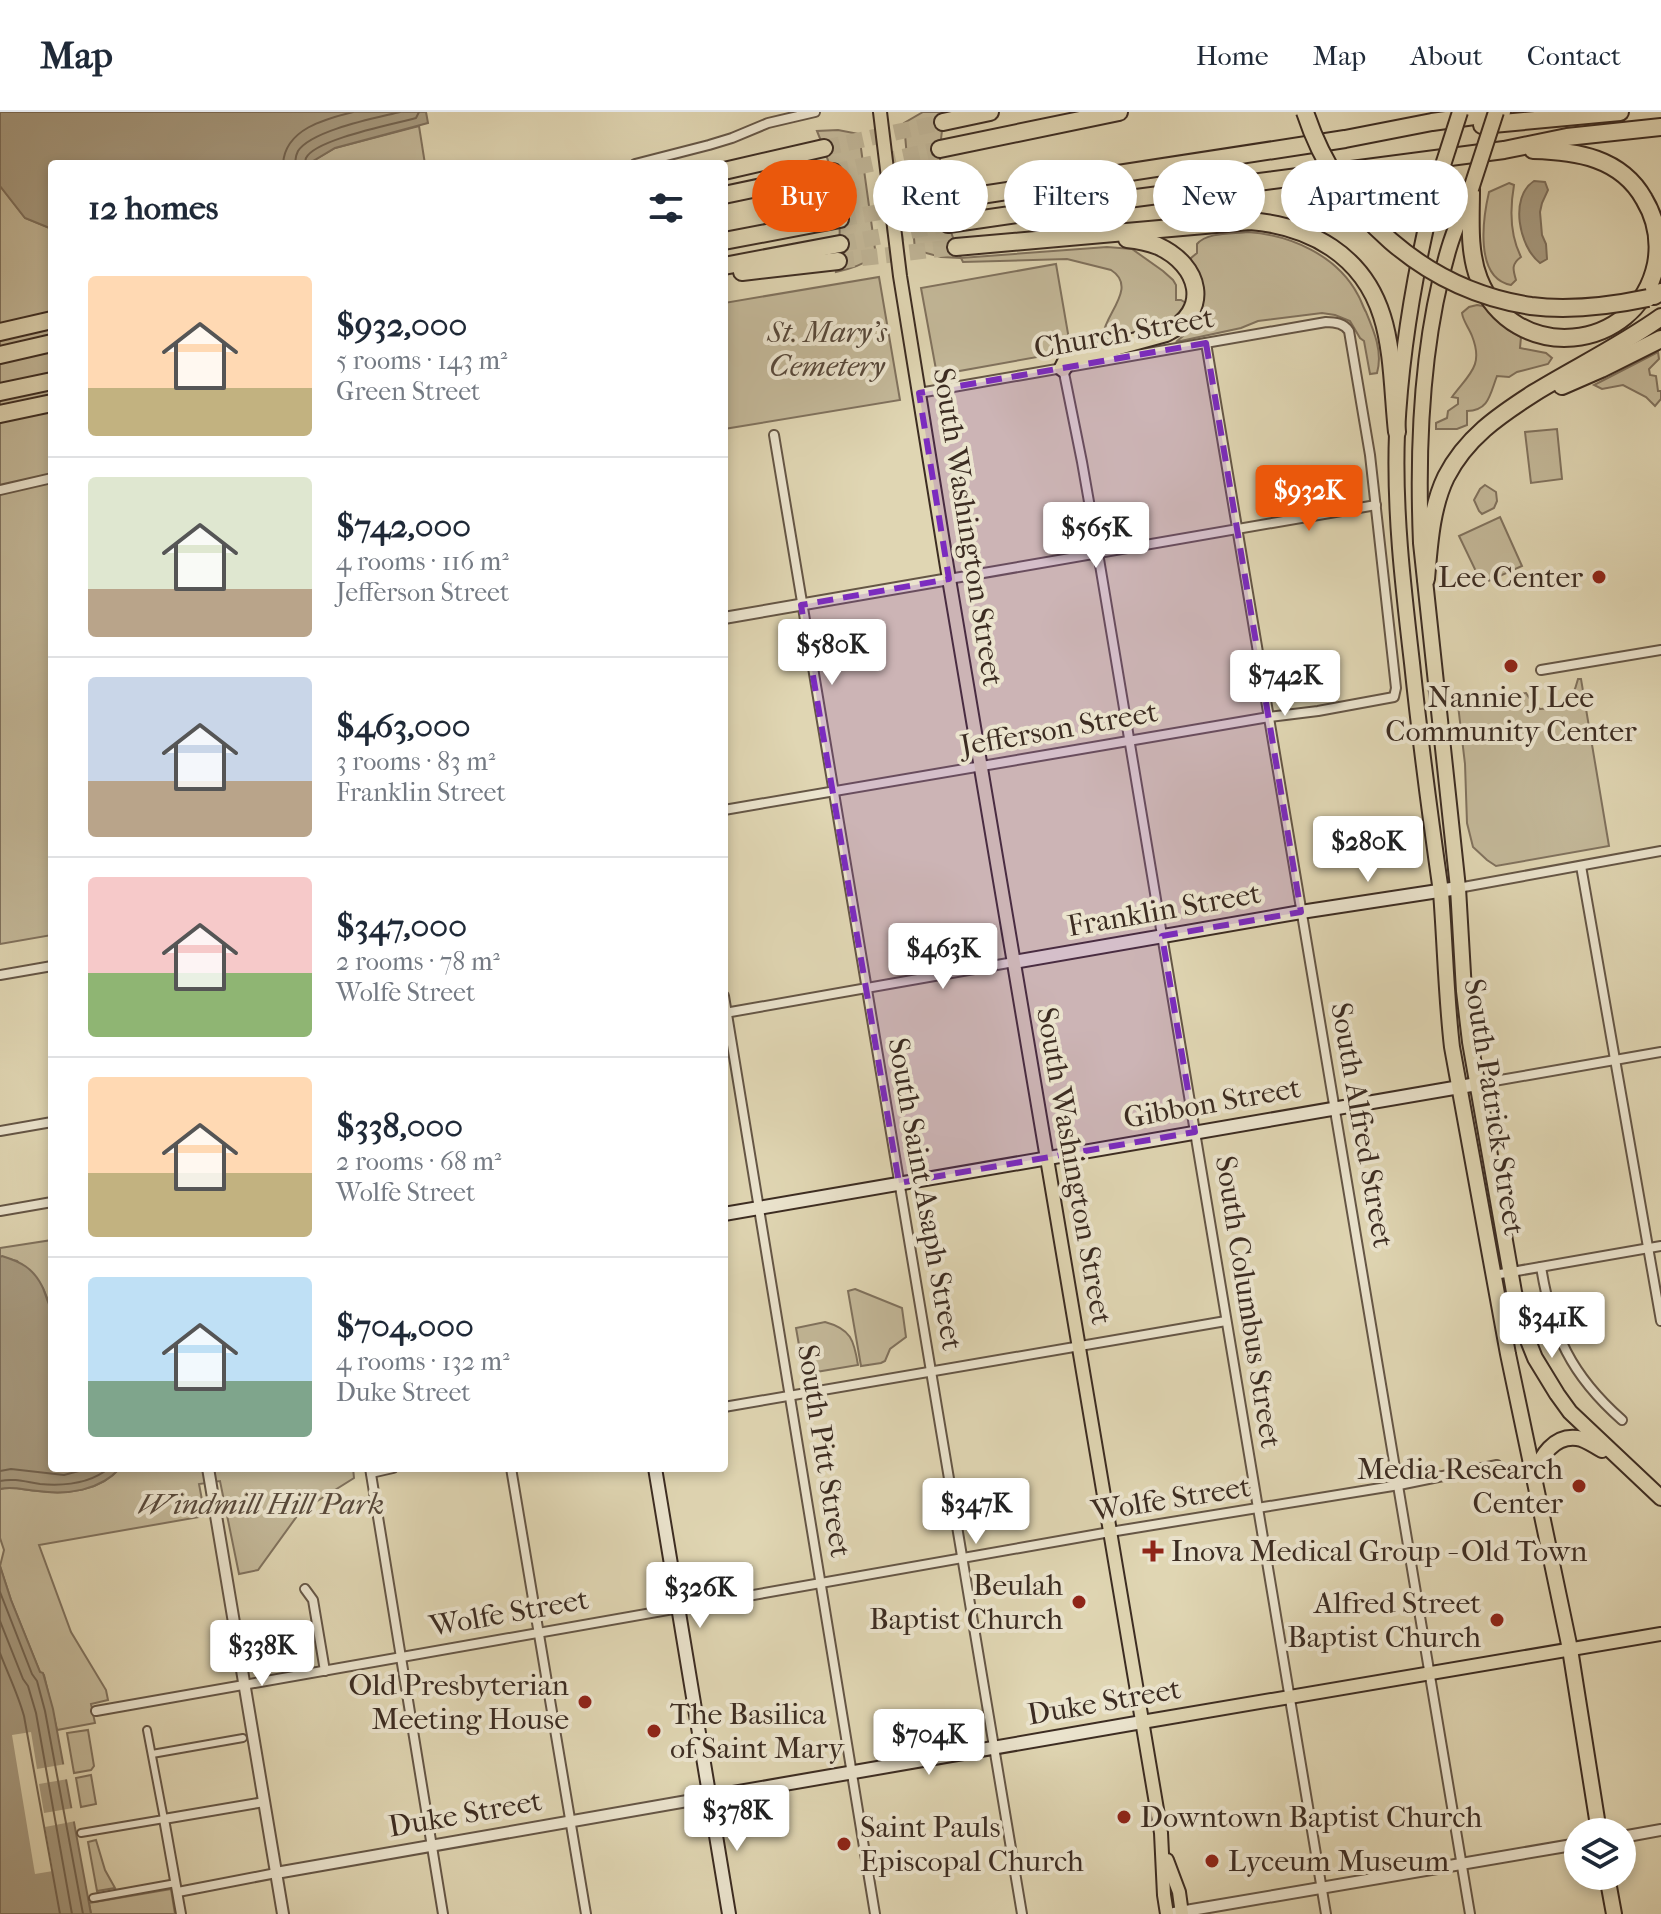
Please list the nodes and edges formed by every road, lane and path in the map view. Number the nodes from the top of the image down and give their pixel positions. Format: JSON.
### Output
{"nodes":[{"id":1,"x":815,"y":112,"type":"edge"},
{"id":2,"x":880,"y":112,"type":"edge"},
{"id":3,"x":976,"y":112,"type":"edge"},
{"id":4,"x":990,"y":112,"type":"edge"},
{"id":5,"x":1305,"y":112,"type":"edge"},
{"id":6,"x":1460,"y":112,"type":"edge"},
{"id":7,"x":1499,"y":112,"type":"edge"},
{"id":8,"x":1620,"y":112,"type":"edge"},
{"id":9,"x":1111,"y":113,"type":"edge"},
{"id":10,"x":1661,"y":127,"type":"edge"},
{"id":11,"x":1345,"y":139,"type":"junction"},
{"id":12,"x":824,"y":148,"type":"tunnel mouth"},
{"id":13,"x":940,"y":149,"type":"tunnel mouth"},
{"id":14,"x":1504,"y":150,"type":"junction"},
{"id":15,"x":650,"y":160,"type":"edge"},
{"id":16,"x":728,"y":170,"type":"edge"},
{"id":17,"x":752,"y":189,"type":"edge"},
{"id":18,"x":1471,"y":189,"type":"junction"},
{"id":19,"x":728,"y":194,"type":"edge"},
{"id":20,"x":988,"y":194,"type":"edge"},
{"id":21,"x":988,"y":219,"type":"edge"},
{"id":22,"x":771,"y":232,"type":"edge"},
{"id":23,"x":1097,"y":236,"type":"junction"},
{"id":24,"x":728,"y":240,"type":"edge"},
{"id":25,"x":956,"y":247,"type":"tunnel mouth"},
{"id":26,"x":728,"y":266,"type":"edge"},
{"id":27,"x":728,"y":273,"type":"edge"},
{"id":28,"x":1659,"y":294,"type":"edge"},
{"id":29,"x":1661,"y":317,"type":"edge"},
{"id":30,"x":48,"y":321,"type":"edge"},
{"id":31,"x":0,"y":332,"type":"edge"},
{"id":32,"x":1661,"y":339,"type":"edge"},
{"id":33,"x":1206,"y":343,"type":"junction"},
{"id":34,"x":48,"y":344,"type":"edge"},
{"id":35,"x":0,"y":355,"type":"edge"},
{"id":36,"x":1063,"y":368,"type":"junction"},
{"id":37,"x":48,"y":382,"type":"edge"},
{"id":38,"x":0,"y":392,"type":"edge"},
{"id":39,"x":919,"y":393,"type":"junction"},
{"id":40,"x":48,"y":404,"type":"edge"},
{"id":41,"x":1509,"y":409,"type":"junction"},
{"id":42,"x":0,"y":414,"type":"edge"},
{"id":43,"x":1397,"y":432,"type":"junction"},
{"id":44,"x":774,"y":435,"type":"dead end"},
{"id":45,"x":48,"y":479,"type":"edge"},
{"id":46,"x":0,"y":490,"type":"edge"},
{"id":47,"x":1376,"y":505,"type":"junction"},
{"id":48,"x":1237,"y":529,"type":"junction"},
{"id":49,"x":1098,"y":553,"type":"junction"},
{"id":50,"x":949,"y":579,"type":"junction"},
{"id":51,"x":1426,"y":579,"type":"junction"},
{"id":52,"x":801,"y":605,"type":"junction"},
{"id":53,"x":728,"y":617,"type":"edge"},
{"id":54,"x":1661,"y":650,"type":"edge"},
{"id":55,"x":1541,"y":670,"type":"dead end"},
{"id":56,"x":1269,"y":717,"type":"junction"},
{"id":57,"x":1129,"y":742,"type":"junction"},
{"id":58,"x":981,"y":767,"type":"junction"},
{"id":59,"x":835,"y":791,"type":"junction"},
{"id":60,"x":728,"y":809,"type":"edge"},
{"id":61,"x":1661,"y":851,"type":"edge"},
{"id":62,"x":1581,"y":866,"type":"junction"},
{"id":63,"x":1458,"y":888,"type":"junction"},
{"id":64,"x":1441,"y":892,"type":"junction"},
{"id":65,"x":1301,"y":912,"type":"junction"},
{"id":66,"x":1162,"y":936,"type":"junction"},
{"id":67,"x":1014,"y":962,"type":"junction"},
{"id":68,"x":48,"y":967,"type":"edge"},
{"id":69,"x":0,"y":975,"type":"edge"},
{"id":70,"x":866,"y":988,"type":"junction"},
{"id":71,"x":728,"y":1012,"type":"edge"},
{"id":72,"x":728,"y":1024,"type":"edge"},
{"id":73,"x":1661,"y":1052,"type":"edge"},
{"id":74,"x":1616,"y":1059,"type":"junction"},
{"id":75,"x":1477,"y":1084,"type":"junction"},
{"id":76,"x":1460,"y":1087,"type":"junction"},
{"id":77,"x":1334,"y":1109,"type":"junction"},
{"id":78,"x":48,"y":1123,"type":"edge"},
{"id":79,"x":0,"y":1131,"type":"edge"},
{"id":80,"x":1195,"y":1132,"type":"junction"},
{"id":81,"x":1047,"y":1158,"type":"junction"},
{"id":82,"x":899,"y":1183,"type":"junction"},
{"id":83,"x":48,"y":1203,"type":"edge"},
{"id":84,"x":760,"y":1208,"type":"junction"},
{"id":85,"x":0,"y":1211,"type":"edge"},
{"id":86,"x":728,"y":1213,"type":"edge"},
{"id":87,"x":1661,"y":1246,"type":"edge"},
{"id":88,"x":1649,"y":1248,"type":"junction"},
{"id":89,"x":1541,"y":1267,"type":"junction"},
{"id":90,"x":1510,"y":1272,"type":"junction"},
{"id":91,"x":1494,"y":1275,"type":"junction"},
{"id":92,"x":1226,"y":1321,"type":"junction"},
{"id":93,"x":1661,"y":1321,"type":"edge"},
{"id":94,"x":1078,"y":1346,"type":"junction"},
{"id":95,"x":931,"y":1372,"type":"junction"},
{"id":96,"x":791,"y":1396,"type":"junction"},
{"id":97,"x":728,"y":1406,"type":"edge"},
{"id":98,"x":1622,"y":1420,"type":"dead end"},
{"id":99,"x":1621,"y":1458,"type":"junction"},
{"id":100,"x":1497,"y":1465,"type":"dead end"},
{"id":101,"x":209,"y":1472,"type":"edge"},
{"id":102,"x":370,"y":1472,"type":"edge"},
{"id":103,"x":512,"y":1472,"type":"edge"},
{"id":104,"x":656,"y":1472,"type":"edge"},
{"id":105,"x":1534,"y":1475,"type":"junction"},
{"id":106,"x":1399,"y":1485,"type":"junction"},
{"id":107,"x":1661,"y":1498,"type":"edge"},
{"id":108,"x":1257,"y":1509,"type":"junction"},
{"id":109,"x":1110,"y":1532,"type":"junction"},
{"id":110,"x":962,"y":1559,"type":"junction"},
{"id":111,"x":821,"y":1583,"type":"junction"},
{"id":112,"x":305,"y":1589,"type":"dead end"},
{"id":113,"x":678,"y":1608,"type":"junction"},
{"id":114,"x":538,"y":1632,"type":"junction"},
{"id":115,"x":1661,"y":1634,"type":"edge"},
{"id":116,"x":1570,"y":1649,"type":"junction"},
{"id":117,"x":401,"y":1657,"type":"junction"},
{"id":118,"x":325,"y":1671,"type":"junction"},
{"id":119,"x":1430,"y":1674,"type":"junction"},
{"id":120,"x":244,"y":1685,"type":"junction"},
{"id":121,"x":1289,"y":1697,"type":"junction"},
{"id":122,"x":96,"y":1711,"type":"dead end"},
{"id":123,"x":1142,"y":1722,"type":"junction"},
{"id":124,"x":147,"y":1730,"type":"dead end"},
{"id":125,"x":243,"y":1738,"type":"dead end"},
{"id":126,"x":218,"y":1743,"type":"junction"},
{"id":127,"x":993,"y":1748,"type":"junction"},
{"id":128,"x":219,"y":1752,"type":"dead end"},
{"id":129,"x":152,"y":1754,"type":"junction"},
{"id":130,"x":852,"y":1772,"type":"junction"},
{"id":131,"x":710,"y":1797,"type":"junction"},
{"id":132,"x":264,"y":1802,"type":"junction"},
{"id":133,"x":1597,"y":1818,"type":"edge"},
{"id":134,"x":164,"y":1819,"type":"junction"},
{"id":135,"x":570,"y":1822,"type":"junction"},
{"id":136,"x":1661,"y":1830,"type":"edge"},
{"id":137,"x":81,"y":1833,"type":"dead end"},
{"id":138,"x":1636,"y":1834,"type":"edge"},
{"id":139,"x":432,"y":1845,"type":"junction"},
{"id":140,"x":1564,"y":1846,"type":"edge"},
{"id":141,"x":1163,"y":1848,"type":"junction"},
{"id":142,"x":1461,"y":1864,"type":"junction"},
{"id":143,"x":276,"y":1873,"type":"junction"},
{"id":144,"x":177,"y":1888,"type":"junction"},
{"id":145,"x":1321,"y":1888,"type":"junction"},
{"id":146,"x":1610,"y":1890,"type":"edge"},
{"id":147,"x":93,"y":1898,"type":"dead end"},
{"id":148,"x":1182,"y":1913,"type":"edge"},
{"id":149,"x":181,"y":1914,"type":"edge"},
{"id":150,"x":283,"y":1914,"type":"edge"},
{"id":151,"x":443,"y":1914,"type":"edge"},
{"id":152,"x":586,"y":1914,"type":"edge"},
{"id":153,"x":729,"y":1914,"type":"edge"},
{"id":154,"x":875,"y":1914,"type":"edge"},
{"id":155,"x":1022,"y":1914,"type":"edge"},
{"id":156,"x":1168,"y":1914,"type":"edge"},
{"id":157,"x":1326,"y":1914,"type":"edge"},
{"id":158,"x":1470,"y":1914,"type":"edge"},
{"id":159,"x":1614,"y":1914,"type":"edge"}],
"edges":[{"from":1,"to":15,"type":"street"},
{"from":2,"to":39,"type":"main road","name":"South Washington Street"},
{"from":3,"to":4,"type":"highway"},
{"from":5,"to":28,"type":"highway","bridge":true},
{"from":6,"to":43,"type":"highway","name":"South Patrick Street","bridge":true},
{"from":7,"to":11,"type":"highway"},
{"from":7,"to":18,"type":"highway","name":"South Patrick Street","bridge":true},
{"from":8,"to":11,"type":"highway"},
{"from":9,"to":13,"type":"highway"},
{"from":10,"to":14,"type":"highway"},
{"from":11,"to":20,"type":"highway"},
{"from":12,"to":16,"type":"highway"},
{"from":14,"to":18,"type":"highway"},
{"from":14,"to":21,"type":"highway"},
{"from":17,"to":19,"type":"highway"},
{"from":18,"to":51,"type":"highway","name":"South Patrick Street"},
{"from":22,"to":24,"type":"highway"},
{"from":23,"to":25,"type":"highway"},
{"from":23,"to":36,"type":"highway"},
{"from":23,"to":43,"type":"highway"},
{"from":26,"to":27,"type":"highway"},
{"from":29,"to":41,"type":"highway"},
{"from":30,"to":31,"type":"highway"},
{"from":32,"to":41,"type":"highway"},
{"from":33,"to":36,"type":"street","name":"Church Street"},
{"from":33,"to":47,"type":"street","name":"Church Street"},
{"from":33,"to":48,"type":"street","name":"South Alfred Street"},
{"from":34,"to":35,"type":"highway"},
{"from":36,"to":39,"type":"street","name":"Church Street"},
{"from":36,"to":49,"type":"street","name":"South Columbus Street"},
{"from":37,"to":38,"type":"highway"},
{"from":39,"to":50,"type":"main road","name":"South Washington Street"},
{"from":40,"to":42,"type":"highway"},
{"from":41,"to":51,"type":"highway"},
{"from":43,"to":64,"type":"highway","name":"South Patrick Street"},
{"from":44,"to":52,"type":"street","name":"South Saint Asaph Street"},
{"from":45,"to":46,"type":"street"},
{"from":47,"to":48,"type":"street"},
{"from":47,"to":56,"type":"street","name":"Jefferson Street"},
{"from":48,"to":49,"type":"street"},
{"from":48,"to":56,"type":"street","name":"South Alfred Street"},
{"from":49,"to":50,"type":"street"},
{"from":49,"to":57,"type":"street","name":"South Columbus Street"},
{"from":50,"to":52,"type":"street"},
{"from":50,"to":58,"type":"main road","name":"South Washington Street"},
{"from":51,"to":63,"type":"highway","name":"South Patrick Street"},
{"from":52,"to":53,"type":"street"},
{"from":52,"to":59,"type":"street","name":"South Saint Asaph Street"},
{"from":54,"to":55,"type":"street"},
{"from":56,"to":57,"type":"street","name":"Jefferson Street"},
{"from":56,"to":65,"type":"street","name":"South Alfred Street"},
{"from":57,"to":58,"type":"street","name":"Jefferson Street"},
{"from":57,"to":66,"type":"street","name":"South Columbus Street"},
{"from":58,"to":59,"type":"street","name":"Jefferson Street"},
{"from":58,"to":67,"type":"main road","name":"South Washington Street"},
{"from":59,"to":60,"type":"street","name":"Jefferson Street"},
{"from":59,"to":70,"type":"street","name":"South Saint Asaph Street"},
{"from":61,"to":62,"type":"street","name":"Franklin Street"},
{"from":62,"to":63,"type":"street","name":"Franklin Street"},
{"from":62,"to":74,"type":"street"},
{"from":63,"to":64,"type":"main road","name":"Franklin Street"},
{"from":63,"to":75,"type":"highway","name":"South Patrick Street"},
{"from":64,"to":65,"type":"main road","name":"Franklin Street"},
{"from":64,"to":76,"type":"highway","name":"South Patrick Street"},
{"from":65,"to":66,"type":"main road","name":"Franklin Street"},
{"from":65,"to":77,"type":"street","name":"South Alfred Street"},
{"from":66,"to":67,"type":"main road","name":"Franklin Street"},
{"from":66,"to":80,"type":"street","name":"South Columbus Street"},
{"from":67,"to":70,"type":"street","name":"Franklin Street"},
{"from":67,"to":81,"type":"main road","name":"South Washington Street"},
{"from":68,"to":69,"type":"street"},
{"from":70,"to":71,"type":"street","name":"Franklin Street"},
{"from":70,"to":82,"type":"street","name":"South Saint Asaph Street"},
{"from":72,"to":84,"type":"street","name":"South Pitt Street"},
{"from":73,"to":74,"type":"street","name":"Gibbon Street"},
{"from":74,"to":75,"type":"street","name":"Gibbon Street"},
{"from":74,"to":88,"type":"street"},
{"from":75,"to":76,"type":"main road","name":"Gibbon Street"},
{"from":75,"to":90,"type":"highway","name":"South Patrick Street"},
{"from":76,"to":77,"type":"main road","name":"Gibbon Street"},
{"from":76,"to":91,"type":"highway","name":"South Patrick Street"},
{"from":77,"to":80,"type":"main road","name":"Gibbon Street"},
{"from":77,"to":106,"type":"street","name":"South Alfred Street"},
{"from":78,"to":79,"type":"street"},
{"from":80,"to":81,"type":"main road","name":"Gibbon Street"},
{"from":80,"to":92,"type":"street","name":"South Columbus Street"},
{"from":81,"to":82,"type":"main road","name":"Gibbon Street"},
{"from":81,"to":94,"type":"main road","name":"South Washington Street"},
{"from":82,"to":84,"type":"main road","name":"Gibbon Street"},
{"from":82,"to":95,"type":"street","name":"South Saint Asaph Street"},
{"from":83,"to":85,"type":"street"},
{"from":84,"to":86,"type":"main road","name":"Gibbon Street"},
{"from":84,"to":96,"type":"street","name":"South Pitt Street"},
{"from":87,"to":88,"type":"street"},
{"from":88,"to":89,"type":"street"},
{"from":88,"to":93,"type":"street"},
{"from":89,"to":90,"type":"street"},
{"from":89,"to":98,"type":"street"},
{"from":90,"to":91,"type":"street"},
{"from":90,"to":99,"type":"highway","name":"South Patrick Street"},
{"from":91,"to":105,"type":"highway","name":"South Patrick Street"},
{"from":92,"to":94,"type":"street"},
{"from":92,"to":108,"type":"street","name":"South Columbus Street"},
{"from":94,"to":95,"type":"street"},
{"from":94,"to":109,"type":"main road","name":"South Washington Street"},
{"from":95,"to":96,"type":"street"},
{"from":95,"to":110,"type":"street","name":"South Saint Asaph Street"},
{"from":96,"to":97,"type":"street"},
{"from":96,"to":111,"type":"street","name":"South Pitt Street"},
{"from":99,"to":105,"type":"highway"},
{"from":99,"to":107,"type":"highway","name":"South Patrick Street"},
{"from":100,"to":106,"type":"street","name":"Wolfe Street"},
{"from":101,"to":120,"type":"street"},
{"from":102,"to":117,"type":"street"},
{"from":103,"to":114,"type":"street"},
{"from":104,"to":113,"type":"main road"},
{"from":105,"to":116,"type":"highway","name":"South Patrick Street"},
{"from":106,"to":108,"type":"street","name":"Wolfe Street"},
{"from":106,"to":119,"type":"street","name":"South Alfred Street"},
{"from":108,"to":109,"type":"street","name":"Wolfe Street"},
{"from":108,"to":121,"type":"street","name":"South Columbus Street"},
{"from":109,"to":110,"type":"street","name":"Wolfe Street"},
{"from":109,"to":123,"type":"main road","name":"South Washington Street"},
{"from":110,"to":111,"type":"street","name":"Wolfe Street"},
{"from":110,"to":127,"type":"street","name":"South Saint Asaph Street"},
{"from":111,"to":113,"type":"street","name":"Wolfe Street"},
{"from":111,"to":130,"type":"street","name":"South Pitt Street"},
{"from":112,"to":118,"type":"street"},
{"from":113,"to":114,"type":"street","name":"Wolfe Street"},
{"from":113,"to":131,"type":"main road"},
{"from":114,"to":117,"type":"street","name":"Wolfe Street"},
{"from":114,"to":135,"type":"street"},
{"from":115,"to":116,"type":"main road","name":"Duke Street"},
{"from":116,"to":119,"type":"main road","name":"Duke Street"},
{"from":116,"to":133,"type":"highway","name":"South Patrick Street"},
{"from":117,"to":118,"type":"street","name":"Wolfe Street"},
{"from":117,"to":139,"type":"street"},
{"from":118,"to":120,"type":"street","name":"Wolfe Street"},
{"from":119,"to":121,"type":"main road","name":"Duke Street"},
{"from":119,"to":142,"type":"street","name":"South Alfred Street"},
{"from":120,"to":122,"type":"street","name":"Wolfe Street"},
{"from":120,"to":132,"type":"street"},
{"from":121,"to":123,"type":"main road","name":"Duke Street"},
{"from":121,"to":145,"type":"street","name":"South Columbus Street"},
{"from":123,"to":127,"type":"main road","name":"Duke Street"},
{"from":123,"to":141,"type":"main road","name":"South Washington Street"},
{"from":124,"to":129,"type":"street"},
{"from":125,"to":126,"type":"street"},
{"from":126,"to":128,"type":"street"},
{"from":126,"to":129,"type":"street"},
{"from":127,"to":130,"type":"main road","name":"Duke Street"},
{"from":127,"to":155,"type":"street","name":"South Saint Asaph Street"},
{"from":129,"to":134,"type":"street"},
{"from":130,"to":131,"type":"main road","name":"Duke Street"},
{"from":130,"to":154,"type":"street","name":"South Pitt Street"},
{"from":131,"to":135,"type":"street","name":"Duke Street"},
{"from":131,"to":153,"type":"main road"},
{"from":132,"to":134,"type":"street"},
{"from":132,"to":143,"type":"street"},
{"from":134,"to":137,"type":"street"},
{"from":134,"to":144,"type":"street"},
{"from":135,"to":139,"type":"street","name":"Duke Street"},
{"from":135,"to":152,"type":"street"},
{"from":136,"to":138,"type":"street"},
{"from":139,"to":143,"type":"street","name":"Duke Street"},
{"from":139,"to":151,"type":"street"},
{"from":140,"to":142,"type":"street"},
{"from":141,"to":148,"type":"main road","name":"South Washington Street"},
{"from":141,"to":156,"type":"main road","name":"South Washington Street"},
{"from":142,"to":145,"type":"street"},
{"from":142,"to":158,"type":"street","name":"South Alfred Street"},
{"from":143,"to":144,"type":"street","name":"Duke Street"},
{"from":143,"to":150,"type":"street"},
{"from":144,"to":147,"type":"street"},
{"from":144,"to":149,"type":"street"},
{"from":145,"to":148,"type":"street"},
{"from":145,"to":157,"type":"street","name":"South Columbus Street"},
{"from":146,"to":159,"type":"highway"},
{"from":148,"to":156,"type":"street"}]}
